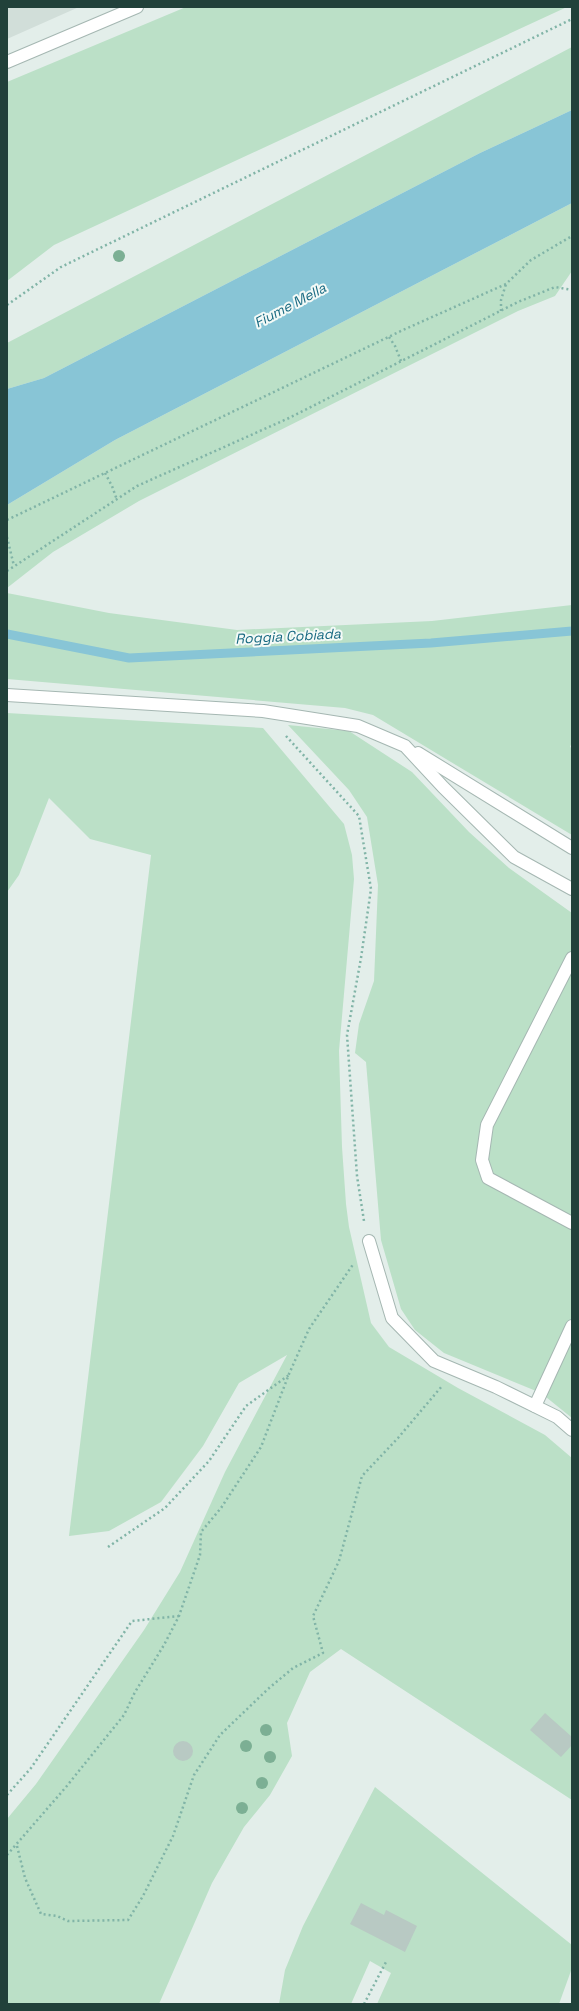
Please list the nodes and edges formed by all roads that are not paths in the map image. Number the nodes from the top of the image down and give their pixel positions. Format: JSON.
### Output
{"nodes":[{"id":1,"x":137,"y":7,"type":"edge"},
{"id":2,"x":7,"y":62,"type":"edge"},
{"id":3,"x":7,"y":695,"type":"edge"},
{"id":4,"x":405,"y":746,"type":"junction"},
{"id":5,"x":572,"y":848,"type":"edge"},
{"id":6,"x":572,"y":889,"type":"edge"},
{"id":7,"x":572,"y":958,"type":"edge"},
{"id":8,"x":572,"y":1222,"type":"edge"},
{"id":9,"x":368,"y":1241,"type":"road end"},
{"id":10,"x":572,"y":1326,"type":"edge"},
{"id":11,"x":535,"y":1406,"type":"junction"},
{"id":12,"x":572,"y":1430,"type":"edge"}],
"edges":[{"from":1,"to":2,"type":"street"},
{"from":3,"to":4,"type":"street"},
{"from":4,"to":5,"type":"street"},
{"from":4,"to":6,"type":"street"},
{"from":7,"to":8,"type":"street"},
{"from":9,"to":11,"type":"street"},
{"from":10,"to":11,"type":"street"},
{"from":11,"to":12,"type":"street"}]}
